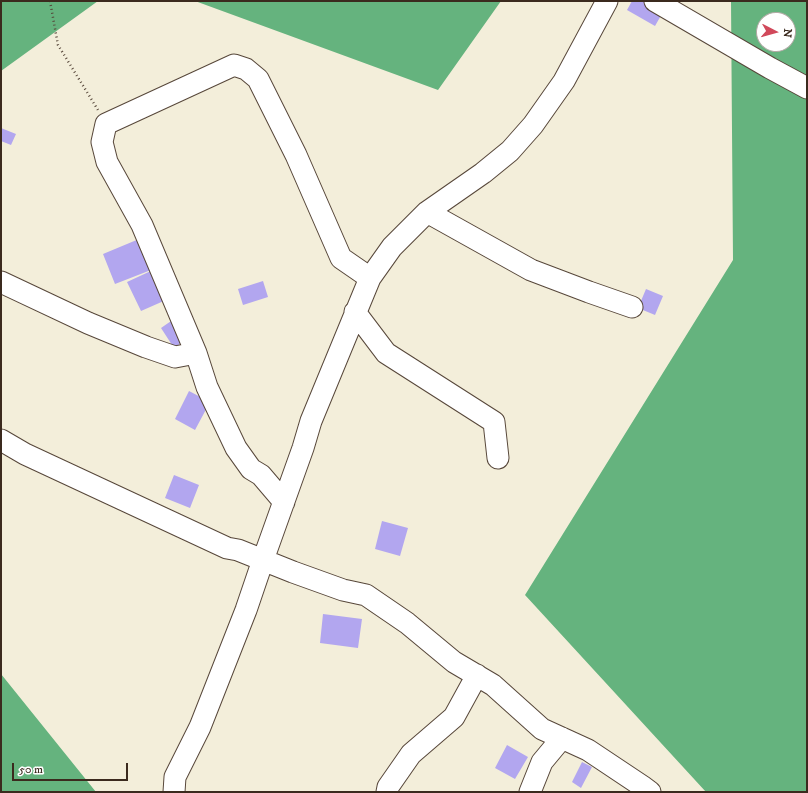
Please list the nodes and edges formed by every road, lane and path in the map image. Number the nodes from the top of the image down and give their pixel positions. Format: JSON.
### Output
{"nodes":[{"id":1,"x":50,"y":1,"type":"edge"},
{"id":2,"x":607,"y":1,"type":"edge"},
{"id":3,"x":655,"y":1,"type":"edge"},
{"id":4,"x":807,"y":88,"type":"edge"},
{"id":5,"x":106,"y":124,"type":"junction"},
{"id":6,"x":427,"y":212,"type":"junction"},
{"id":7,"x":370,"y":278,"type":"junction"},
{"id":8,"x":1,"y":282,"type":"edge"},
{"id":9,"x":632,"y":306,"type":"dead end"},
{"id":10,"x":355,"y":312,"type":"junction"},
{"id":11,"x":196,"y":353,"type":"junction"},
{"id":12,"x":1,"y":440,"type":"edge"},
{"id":13,"x":498,"y":458,"type":"dead end"},
{"id":14,"x":284,"y":502,"type":"junction"},
{"id":15,"x":263,"y":560,"type":"junction"},
{"id":16,"x":477,"y":675,"type":"junction"},
{"id":17,"x":562,"y":738,"type":"junction"},
{"id":18,"x":174,"y":792,"type":"edge"},
{"id":19,"x":387,"y":792,"type":"edge"},
{"id":20,"x":530,"y":792,"type":"edge"},
{"id":21,"x":650,"y":792,"type":"edge"}],
"edges":[{"from":1,"to":5,"type":"path"},
{"from":2,"to":6,"type":"street"},
{"from":3,"to":4,"type":"street"},
{"from":5,"to":7,"type":"street"},
{"from":5,"to":11,"type":"street"},
{"from":6,"to":7,"type":"street"},
{"from":6,"to":9,"type":"street"},
{"from":7,"to":10,"type":"street"},
{"from":8,"to":11,"type":"street"},
{"from":10,"to":13,"type":"street"},
{"from":10,"to":14,"type":"street"},
{"from":11,"to":14,"type":"street"},
{"from":12,"to":15,"type":"street"},
{"from":14,"to":15,"type":"street"},
{"from":15,"to":16,"type":"street"},
{"from":15,"to":18,"type":"street"},
{"from":16,"to":17,"type":"street"},
{"from":16,"to":19,"type":"street"},
{"from":17,"to":20,"type":"street"},
{"from":17,"to":21,"type":"street"}]}
